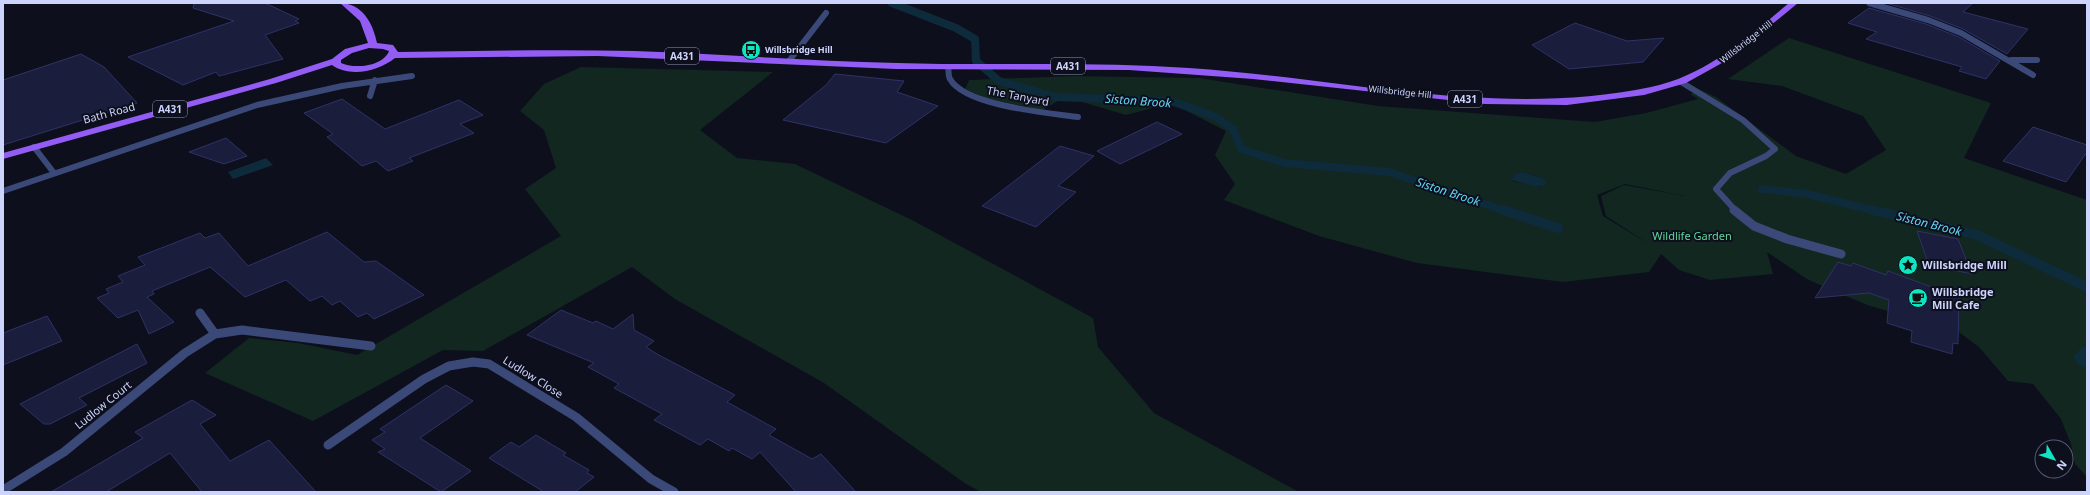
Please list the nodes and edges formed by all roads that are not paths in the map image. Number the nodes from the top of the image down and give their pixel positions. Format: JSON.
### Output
{"nodes":[{"id":1,"x":344,"y":3,"type":"edge"},
{"id":2,"x":1794,"y":3,"type":"edge"},
{"id":3,"x":1869,"y":3,"type":"edge"},
{"id":4,"x":826,"y":13,"type":"dead end"},
{"id":5,"x":373,"y":45,"type":"junction"},
{"id":6,"x":393,"y":55,"type":"junction"},
{"id":7,"x":2010,"y":60,"type":"junction"},
{"id":8,"x":2037,"y":60,"type":"dead end"},
{"id":9,"x":336,"y":61,"type":"junction"},
{"id":10,"x":789,"y":61,"type":"junction"},
{"id":11,"x":948,"y":67,"type":"junction"},
{"id":12,"x":2033,"y":75,"type":"dead end"},
{"id":13,"x":412,"y":76,"type":"dead end"},
{"id":14,"x":375,"y":80,"type":"junction"},
{"id":15,"x":1681,"y":82,"type":"junction"},
{"id":16,"x":370,"y":96,"type":"dead end"},
{"id":17,"x":1078,"y":117,"type":"dead end"},
{"id":18,"x":34,"y":147,"type":"junction"},
{"id":19,"x":3,"y":156,"type":"edge"},
{"id":20,"x":54,"y":173,"type":"junction"},
{"id":21,"x":3,"y":191,"type":"edge"},
{"id":22,"x":1840,"y":254,"type":"dead end"},
{"id":23,"x":200,"y":313,"type":"dead end"},
{"id":24,"x":215,"y":334,"type":"junction"},
{"id":25,"x":371,"y":346,"type":"dead end"},
{"id":26,"x":328,"y":445,"type":"dead end"},
{"id":27,"x":3,"y":490,"type":"edge"},
{"id":28,"x":674,"y":492,"type":"edge"}],
"edges":[{"from":1,"to":5,"type":"main road"},
{"from":2,"to":15,"type":"main road","name":"Willsbridge Hill","number":"A431"},
{"from":3,"to":7,"type":"street"},
{"from":4,"to":10,"type":"street"},
{"from":5,"to":6,"type":"main road","number":"A431"},
{"from":5,"to":9,"type":"main road","number":"A431"},
{"from":6,"to":9,"type":"main road","number":"A431"},
{"from":6,"to":10,"type":"main road","number":"A431"},
{"from":7,"to":8,"type":"street"},
{"from":7,"to":12,"type":"street"},
{"from":9,"to":18,"type":"main road","name":"Bath Road","number":"A431"},
{"from":10,"to":11,"type":"main road","number":"A431"},
{"from":11,"to":15,"type":"main road","name":"Willsbridge Hill","number":"A431"},
{"from":11,"to":17,"type":"street","name":"The Tanyard"},
{"from":13,"to":14,"type":"street"},
{"from":14,"to":16,"type":"street"},
{"from":14,"to":20,"type":"street"},
{"from":15,"to":22,"type":"street"},
{"from":18,"to":19,"type":"main road","name":"Bath Road","number":"A431"},
{"from":18,"to":20,"type":"street"},
{"from":20,"to":21,"type":"street"},
{"from":23,"to":24,"type":"street"},
{"from":24,"to":25,"type":"street","name":"Ludlow Court"},
{"from":24,"to":27,"type":"street","name":"Ludlow Court"},
{"from":26,"to":28,"type":"street","name":"Ludlow Close"}]}
